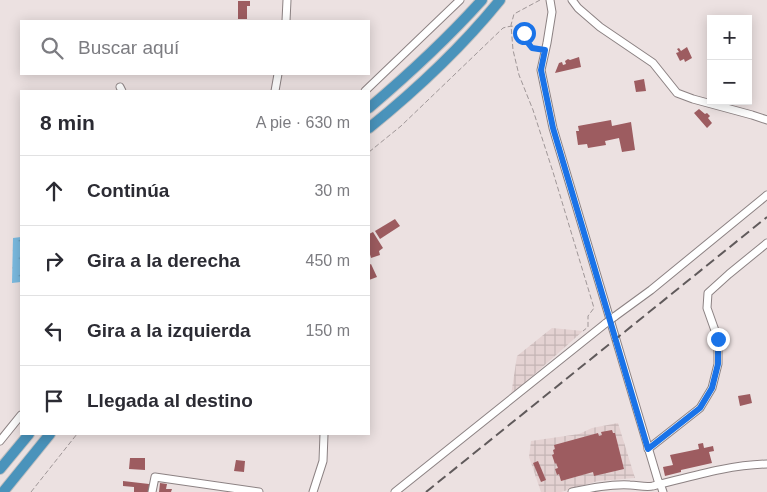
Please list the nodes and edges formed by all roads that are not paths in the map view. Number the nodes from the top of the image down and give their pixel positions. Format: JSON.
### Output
{"nodes":[{"id":1,"x":287,"y":0,"type":"edge"},
{"id":2,"x":460,"y":0,"type":"edge"},
{"id":3,"x":482,"y":0,"type":"edge"},
{"id":4,"x":500,"y":0,"type":"edge"},
{"id":5,"x":550,"y":0,"type":"edge"},
{"id":6,"x":572,"y":0,"type":"edge"},
{"id":7,"x":286,"y":20,"type":"edge"},
{"id":8,"x":278,"y":75,"type":"edge"},
{"id":9,"x":275,"y":90,"type":"edge"},
{"id":10,"x":366,"y":90,"type":"edge"},
{"id":11,"x":370,"y":107,"type":"edge"},
{"id":12,"x":767,"y":120,"type":"edge"},
{"id":13,"x":370,"y":127,"type":"edge"},
{"id":14,"x":767,"y":195,"type":"edge"},
{"id":15,"x":767,"y":243,"type":"edge"},
{"id":16,"x":20,"y":416,"type":"edge"},
{"id":17,"x":28,"y":435,"type":"edge"},
{"id":18,"x":49,"y":435,"type":"edge"},
{"id":19,"x":324,"y":435,"type":"edge"},
{"id":20,"x":0,"y":441,"type":"edge"},
{"id":21,"x":648,"y":449,"type":"junction"},
{"id":22,"x":767,"y":464,"type":"edge"},
{"id":23,"x":0,"y":469,"type":"edge"},
{"id":24,"x":12,"y":480,"type":"junction"},
{"id":25,"x":660,"y":484,"type":"junction"},
{"id":26,"x":650,"y":489,"type":"edge"},
{"id":27,"x":3,"y":492,"type":"edge"},
{"id":28,"x":9,"y":492,"type":"edge"},
{"id":29,"x":152,"y":492,"type":"edge"},
{"id":30,"x":259,"y":492,"type":"edge"},
{"id":31,"x":313,"y":492,"type":"edge"},
{"id":32,"x":395,"y":492,"type":"edge"},
{"id":33,"x":572,"y":492,"type":"edge"},
{"id":34,"x":663,"y":492,"type":"edge"}],
"edges":[{"from":1,"to":7,"type":"street"},
{"from":2,"to":10,"type":"street"},
{"from":3,"to":11,"type":"highway"},
{"from":4,"to":13,"type":"highway"},
{"from":5,"to":21,"type":"street"},
{"from":6,"to":12,"type":"street"},
{"from":8,"to":9,"type":"street"},
{"from":14,"to":32,"type":"street","bridge":true},
{"from":15,"to":21,"type":"street"},
{"from":16,"to":20,"type":"street"},
{"from":17,"to":23,"type":"highway"},
{"from":18,"to":24,"type":"highway"},
{"from":19,"to":31,"type":"street"},
{"from":21,"to":25,"type":"street"},
{"from":22,"to":25,"type":"street"},
{"from":24,"to":27,"type":"highway"},
{"from":24,"to":28,"type":"highway"},
{"from":25,"to":26,"type":"street"},
{"from":25,"to":34,"type":"street"},
{"from":26,"to":33,"type":"street"},
{"from":29,"to":30,"type":"street"}]}
